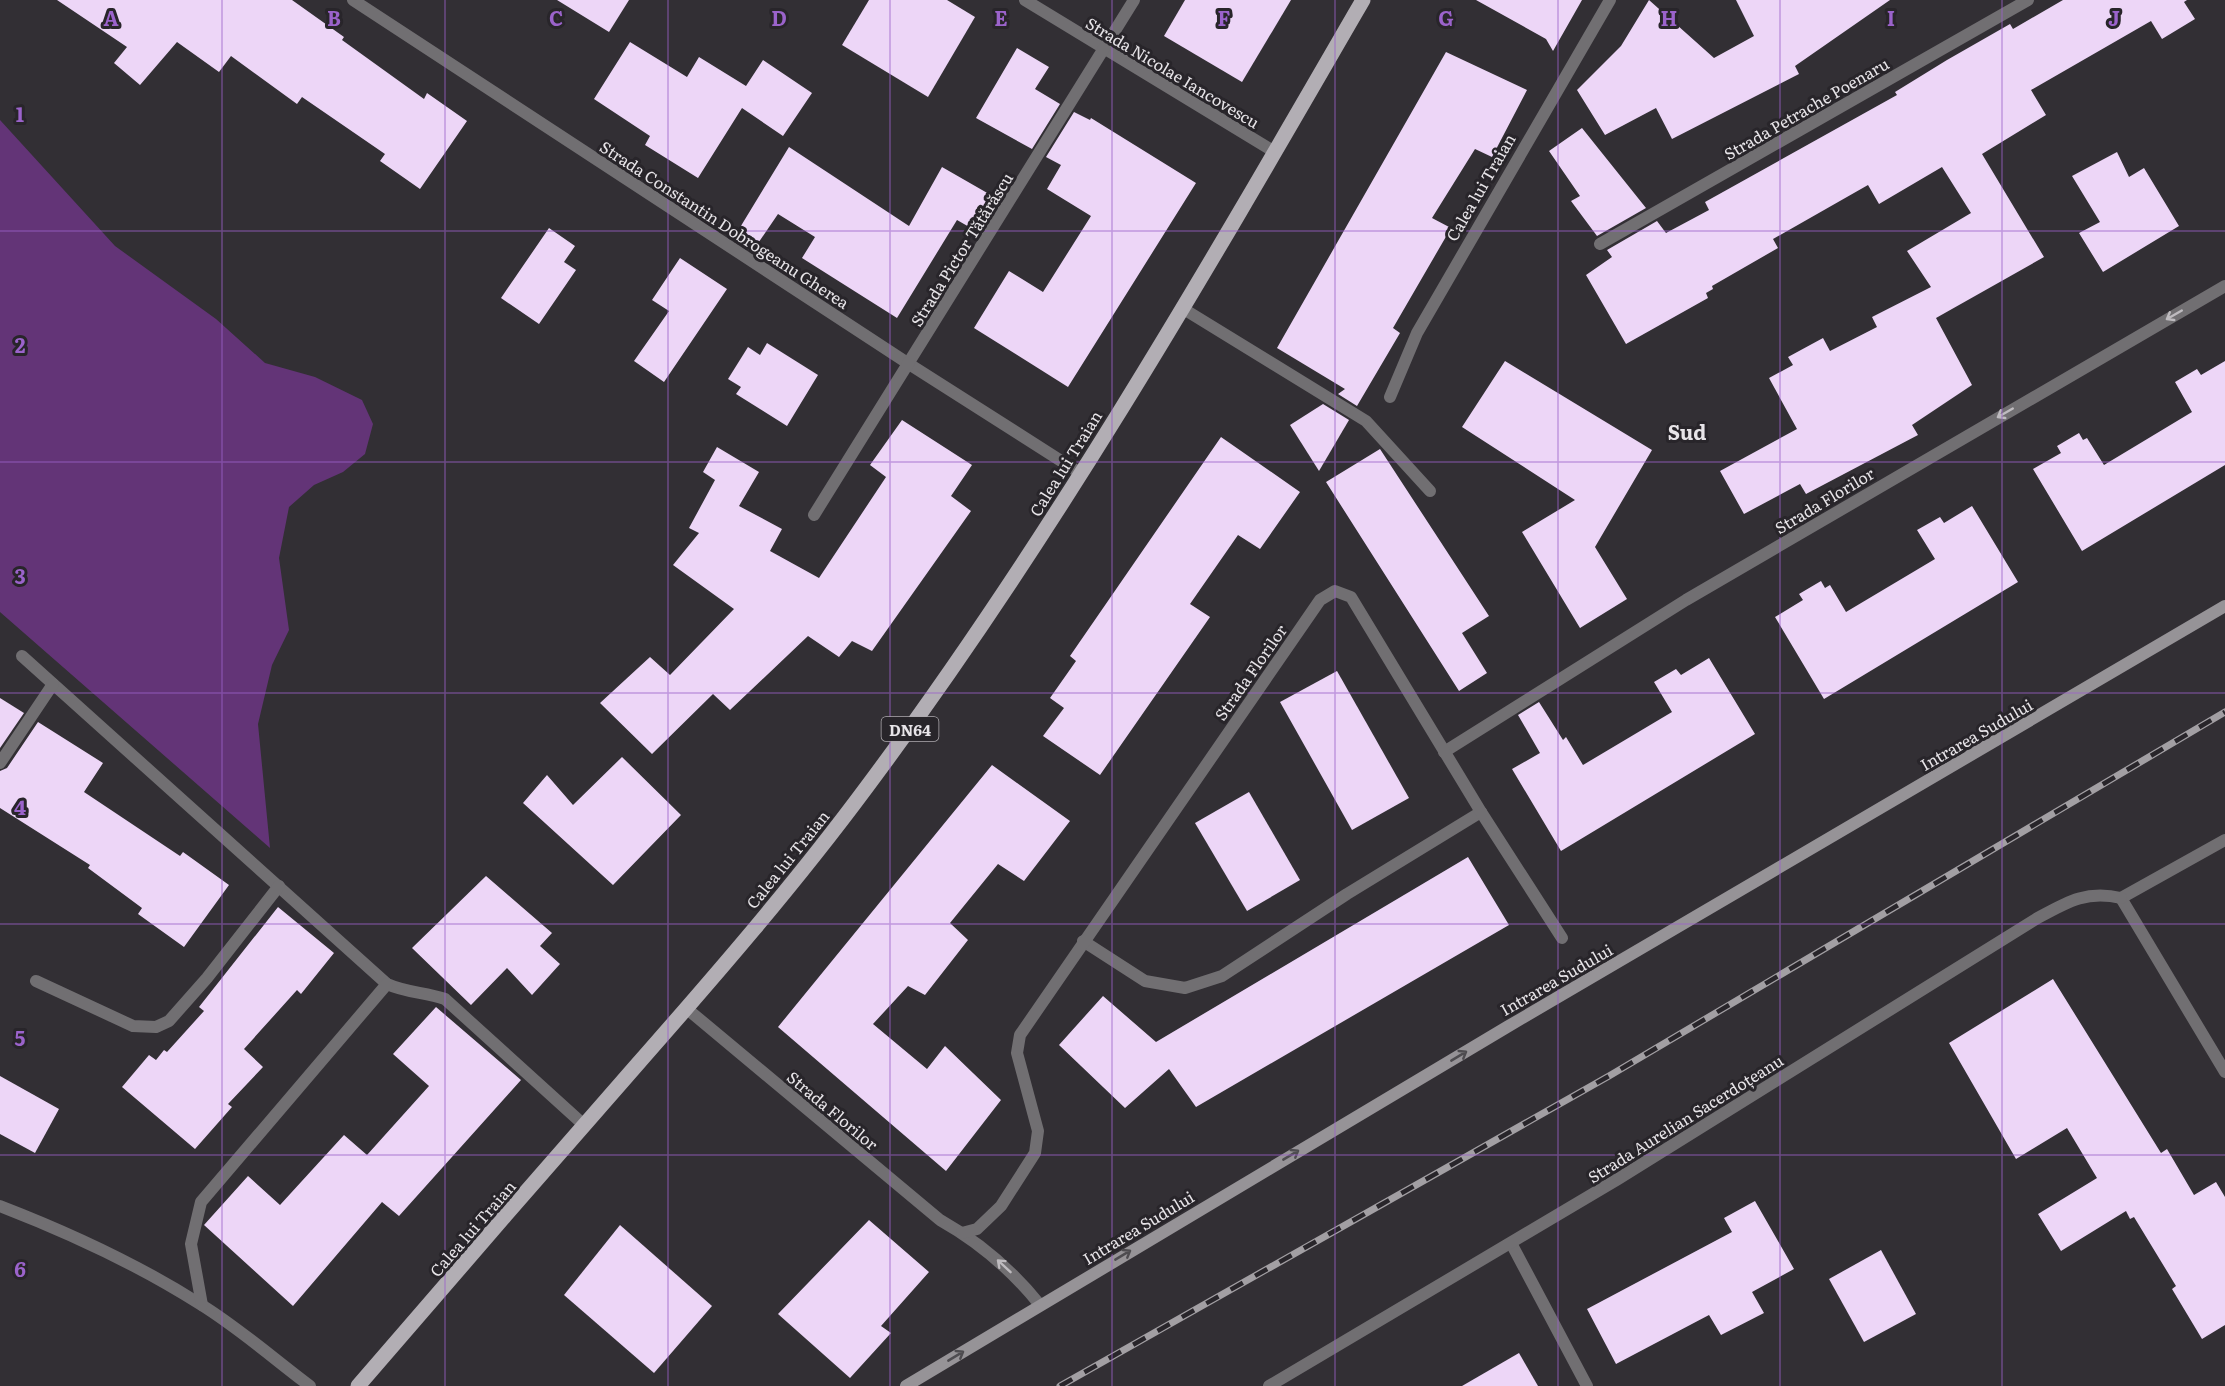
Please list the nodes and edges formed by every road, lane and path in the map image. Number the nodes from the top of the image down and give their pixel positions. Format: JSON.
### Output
{"nodes":[{"id":1,"x":353,"y":0,"type":"edge"},
{"id":2,"x":1025,"y":0,"type":"edge"},
{"id":3,"x":1134,"y":0,"type":"edge"},
{"id":4,"x":1362,"y":0,"type":"edge"},
{"id":5,"x":1610,"y":0,"type":"edge"},
{"id":6,"x":2028,"y":0,"type":"edge"},
{"id":7,"x":1104,"y":50,"type":"junction"},
{"id":8,"x":1275,"y":152,"type":"junction"},
{"id":9,"x":1600,"y":244,"type":"dead end"},
{"id":10,"x":2225,"y":286,"type":"edge"},
{"id":11,"x":1182,"y":308,"type":"junction"},
{"id":12,"x":909,"y":364,"type":"junction"},
{"id":13,"x":1390,"y":397,"type":"dead end"},
{"id":14,"x":1080,"y":473,"type":"junction"},
{"id":15,"x":1430,"y":491,"type":"dead end"},
{"id":16,"x":814,"y":515,"type":"dead end"},
{"id":17,"x":2225,"y":606,"type":"edge"},
{"id":18,"x":22,"y":656,"type":"dead end"},
{"id":19,"x":53,"y":684,"type":"junction"},
{"id":20,"x":1444,"y":752,"type":"junction"},
{"id":21,"x":0,"y":763,"type":"edge"},
{"id":22,"x":1481,"y":812,"type":"junction"},
{"id":23,"x":2225,"y":840,"type":"edge"},
{"id":24,"x":279,"y":886,"type":"junction"},
{"id":25,"x":2121,"y":898,"type":"junction"},
{"id":26,"x":1562,"y":938,"type":"dead end"},
{"id":27,"x":1083,"y":941,"type":"junction"},
{"id":28,"x":36,"y":981,"type":"dead end"},
{"id":29,"x":387,"y":984,"type":"junction"},
{"id":30,"x":686,"y":1008,"type":"junction"},
{"id":31,"x":2225,"y":1072,"type":"edge"},
{"id":32,"x":584,"y":1125,"type":"junction"},
{"id":33,"x":0,"y":1206,"type":"edge"},
{"id":34,"x":962,"y":1233,"type":"junction"},
{"id":35,"x":1510,"y":1243,"type":"junction"},
{"id":36,"x":202,"y":1305,"type":"junction"},
{"id":37,"x":1040,"y":1305,"type":"junction"},
{"id":38,"x":310,"y":1386,"type":"edge"},
{"id":39,"x":358,"y":1386,"type":"edge"},
{"id":40,"x":906,"y":1386,"type":"edge"},
{"id":41,"x":1269,"y":1386,"type":"edge"},
{"id":42,"x":1587,"y":1386,"type":"edge"}],
"edges":[{"from":1,"to":12,"type":"street","name":"Strada Constantin Dobrogeanu Gherea"},
{"from":2,"to":7,"type":"street","name":"Strada Nicolae Iancovescu"},
{"from":3,"to":7,"type":"street","name":"Strada Pictor Tătărăscu"},
{"from":4,"to":8,"type":"main road","name":"Calea lui Traian","number":"DN64"},
{"from":5,"to":13,"type":"street","name":"Calea lui Traian"},
{"from":6,"to":9,"type":"street","name":"Strada Petrache Poenaru"},
{"from":7,"to":8,"type":"street","name":"Strada Nicolae Iancovescu"},
{"from":7,"to":12,"type":"street","name":"Strada Pictor Tătărăscu"},
{"from":8,"to":11,"type":"main road","name":"Calea lui Traian","number":"DN64"},
{"from":10,"to":20,"type":"street","name":"Strada Florilor","one_way":true},
{"from":11,"to":14,"type":"main road","name":"Calea lui Traian","number":"DN64"},
{"from":11,"to":15,"type":"street"},
{"from":12,"to":14,"type":"street","name":"Strada Constantin Dobrogeanu Gherea"},
{"from":12,"to":16,"type":"street","name":"Strada Pictor Tătărăscu"},
{"from":14,"to":30,"type":"main road","name":"Calea lui Traian","number":"DN64"},
{"from":37,"to":17,"type":"street","name":"Intrarea Sudului","one_way":true},
{"from":18,"to":19,"type":"street"},
{"from":19,"to":21,"type":"street"},
{"from":19,"to":24,"type":"street"},
{"from":20,"to":22,"type":"street","name":"Strada Florilor"},
{"from":20,"to":27,"type":"street","name":"Strada Florilor"},
{"from":22,"to":26,"type":"street","name":"Strada Florilor"},
{"from":22,"to":27,"type":"street"},
{"from":23,"to":25,"type":"street"},
{"from":24,"to":28,"type":"street"},
{"from":24,"to":29,"type":"street"},
{"from":25,"to":31,"type":"street"},
{"from":25,"to":35,"type":"street","name":"Strada Aurelian Sacerdoțeanu"},
{"from":27,"to":34,"type":"street","name":"Strada Florilor"},
{"from":29,"to":32,"type":"street"},
{"from":29,"to":36,"type":"street"},
{"from":30,"to":32,"type":"main road","name":"Calea lui Traian","number":"DN64"},
{"from":30,"to":34,"type":"street","name":"Strada Florilor"},
{"from":32,"to":39,"type":"main road","name":"Calea lui Traian","number":"DN64"},
{"from":33,"to":36,"type":"street"},
{"from":37,"to":34,"type":"street","name":"Strada Florilor","one_way":true},
{"from":35,"to":41,"type":"street","name":"Strada Aurelian Sacerdoțeanu"},
{"from":35,"to":42,"type":"street"},
{"from":36,"to":38,"type":"street"},
{"from":40,"to":37,"type":"street","name":"Intrarea Sudului","one_way":true}]}
